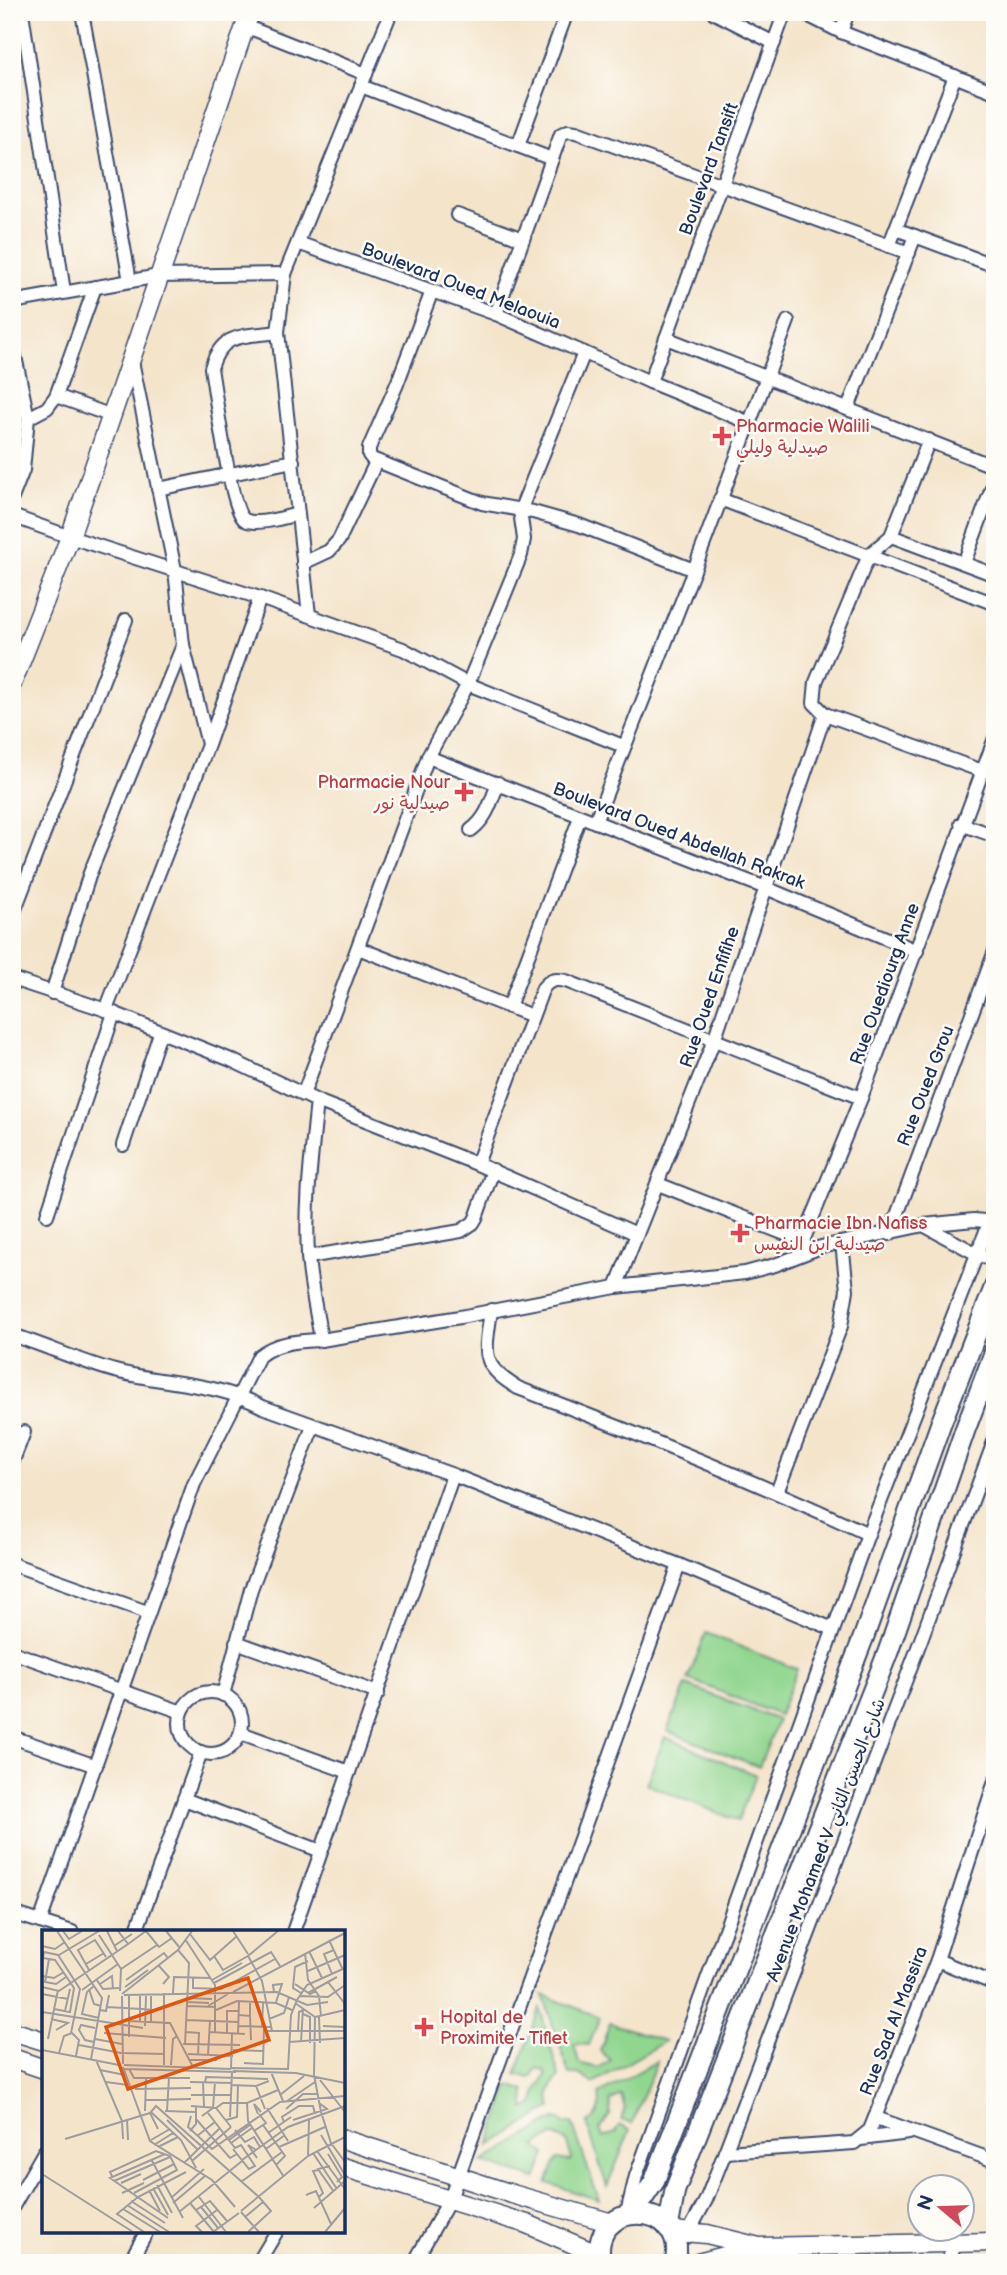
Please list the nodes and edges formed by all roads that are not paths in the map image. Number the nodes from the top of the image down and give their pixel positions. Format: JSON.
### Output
{"nodes":[{"id":1,"x":22,"y":12,"type":"edge"},
{"id":2,"x":82,"y":12,"type":"edge"},
{"id":3,"x":391,"y":12,"type":"edge"},
{"id":4,"x":567,"y":12,"type":"edge"},
{"id":5,"x":713,"y":12,"type":"edge"},
{"id":6,"x":785,"y":12,"type":"edge"},
{"id":7,"x":802,"y":12,"type":"edge"},
{"id":8,"x":848,"y":12,"type":"edge"},
{"id":9,"x":247,"y":19,"type":"edge"},
{"id":10,"x":841,"y":32,"type":"junction"},
{"id":11,"x":774,"y":43,"type":"junction"},
{"id":12,"x":366,"y":74,"type":"junction"},
{"id":13,"x":955,"y":76,"type":"junction"},
{"id":14,"x":361,"y":86,"type":"junction"},
{"id":15,"x":995,"y":92,"type":"edge"},
{"id":16,"x":518,"y":146,"type":"junction"},
{"id":17,"x":552,"y":159,"type":"junction"},
{"id":18,"x":722,"y":186,"type":"junction"},
{"id":19,"x":457,"y":215,"type":"dead end"},
{"id":20,"x":896,"y":229,"type":"junction"},
{"id":21,"x":915,"y":236,"type":"junction"},
{"id":22,"x":523,"y":239,"type":"junction"},
{"id":23,"x":298,"y":243,"type":"junction"},
{"id":24,"x":889,"y":246,"type":"junction"},
{"id":25,"x":909,"y":253,"type":"junction"},
{"id":26,"x":995,"y":266,"type":"edge"},
{"id":27,"x":285,"y":274,"type":"junction"},
{"id":28,"x":159,"y":276,"type":"junction"},
{"id":29,"x":130,"y":281,"type":"junction"},
{"id":30,"x":95,"y":287,"type":"junction"},
{"id":31,"x":432,"y":291,"type":"junction"},
{"id":32,"x":64,"y":292,"type":"junction"},
{"id":33,"x":12,"y":302,"type":"edge"},
{"id":34,"x":496,"y":314,"type":"junction"},
{"id":35,"x":788,"y":321,"type":"dead end"},
{"id":36,"x":278,"y":332,"type":"junction"},
{"id":37,"x":666,"y":338,"type":"junction"},
{"id":38,"x":12,"y":342,"type":"edge"},
{"id":39,"x":584,"y":353,"type":"junction"},
{"id":40,"x":132,"y":360,"type":"junction"},
{"id":41,"x":767,"y":376,"type":"junction"},
{"id":42,"x":16,"y":382,"type":"edge"},
{"id":43,"x":650,"y":382,"type":"junction"},
{"id":44,"x":56,"y":396,"type":"junction"},
{"id":45,"x":848,"y":408,"type":"junction"},
{"id":46,"x":112,"y":416,"type":"junction"},
{"id":47,"x":28,"y":418,"type":"junction"},
{"id":48,"x":750,"y":423,"type":"junction"},
{"id":49,"x":929,"y":440,"type":"junction"},
{"id":50,"x":293,"y":461,"type":"junction"},
{"id":51,"x":376,"y":462,"type":"junction"},
{"id":52,"x":995,"y":467,"type":"edge"},
{"id":53,"x":229,"y":474,"type":"junction"},
{"id":54,"x":995,"y":480,"type":"edge"},
{"id":55,"x":158,"y":489,"type":"junction"},
{"id":56,"x":12,"y":498,"type":"edge"},
{"id":57,"x":720,"y":499,"type":"junction"},
{"id":58,"x":520,"y":511,"type":"junction"},
{"id":59,"x":299,"y":514,"type":"junction"},
{"id":60,"x":12,"y":516,"type":"edge"},
{"id":61,"x":891,"y":536,"type":"junction"},
{"id":62,"x":70,"y":537,"type":"junction"},
{"id":63,"x":869,"y":555,"type":"junction"},
{"id":64,"x":303,"y":563,"type":"junction"},
{"id":65,"x":964,"y":563,"type":"junction"},
{"id":66,"x":175,"y":570,"type":"junction"},
{"id":67,"x":694,"y":570,"type":"junction"},
{"id":68,"x":995,"y":575,"type":"edge"},
{"id":69,"x":260,"y":598,"type":"junction"},
{"id":70,"x":995,"y":604,"type":"edge"},
{"id":71,"x":309,"y":615,"type":"junction"},
{"id":72,"x":126,"y":620,"type":"dead end"},
{"id":73,"x":183,"y":645,"type":"junction"},
{"id":74,"x":12,"y":684,"type":"edge"},
{"id":75,"x":468,"y":684,"type":"junction"},
{"id":76,"x":825,"y":715,"type":"junction"},
{"id":77,"x":995,"y":738,"type":"edge"},
{"id":78,"x":208,"y":745,"type":"junction"},
{"id":79,"x":623,"y":746,"type":"junction"},
{"id":80,"x":428,"y":757,"type":"junction"},
{"id":81,"x":982,"y":771,"type":"junction"},
{"id":82,"x":498,"y":783,"type":"junction"},
{"id":83,"x":580,"y":817,"type":"junction"},
{"id":84,"x":595,"y":822,"type":"junction"},
{"id":85,"x":961,"y":824,"type":"junction"},
{"id":86,"x":471,"y":830,"type":"dead end"},
{"id":87,"x":995,"y":836,"type":"edge"},
{"id":88,"x":766,"y":888,"type":"junction"},
{"id":89,"x":12,"y":917,"type":"edge"},
{"id":90,"x":358,"y":948,"type":"junction"},
{"id":91,"x":917,"y":951,"type":"junction"},
{"id":92,"x":995,"y":951,"type":"edge"},
{"id":93,"x":12,"y":979,"type":"edge"},
{"id":94,"x":52,"y":993,"type":"junction"},
{"id":95,"x":509,"y":1007,"type":"junction"},
{"id":96,"x":110,"y":1012,"type":"junction"},
{"id":97,"x":532,"y":1016,"type":"junction"},
{"id":98,"x":160,"y":1033,"type":"junction"},
{"id":99,"x":715,"y":1040,"type":"junction"},
{"id":100,"x":303,"y":1095,"type":"junction"},
{"id":101,"x":861,"y":1098,"type":"junction"},
{"id":102,"x":317,"y":1101,"type":"junction"},
{"id":103,"x":123,"y":1144,"type":"dead end"},
{"id":104,"x":477,"y":1164,"type":"junction"},
{"id":105,"x":493,"y":1170,"type":"junction"},
{"id":106,"x":658,"y":1184,"type":"junction"},
{"id":107,"x":995,"y":1208,"type":"edge"},
{"id":108,"x":47,"y":1215,"type":"dead end"},
{"id":109,"x":992,"y":1222,"type":"edge"},
{"id":110,"x":924,"y":1225,"type":"junction"},
{"id":111,"x":638,"y":1234,"type":"junction"},
{"id":112,"x":890,"y":1234,"type":"junction"},
{"id":113,"x":842,"y":1243,"type":"junction"},
{"id":114,"x":806,"y":1246,"type":"junction"},
{"id":115,"x":977,"y":1254,"type":"junction"},
{"id":116,"x":308,"y":1257,"type":"junction"},
{"id":117,"x":995,"y":1261,"type":"edge"},
{"id":118,"x":995,"y":1286,"type":"edge"},
{"id":119,"x":616,"y":1287,"type":"junction"},
{"id":120,"x":491,"y":1310,"type":"junction"},
{"id":121,"x":12,"y":1335,"type":"edge"},
{"id":122,"x":321,"y":1340,"type":"junction"},
{"id":123,"x":995,"y":1351,"type":"edge"},
{"id":124,"x":239,"y":1395,"type":"junction"},
{"id":125,"x":313,"y":1426,"type":"junction"},
{"id":126,"x":24,"y":1432,"type":"dead end"},
{"id":127,"x":995,"y":1439,"type":"edge"},
{"id":128,"x":12,"y":1462,"type":"edge"},
{"id":129,"x":453,"y":1475,"type":"junction"},
{"id":130,"x":777,"y":1492,"type":"junction"},
{"id":131,"x":868,"y":1534,"type":"junction"},
{"id":132,"x":12,"y":1564,"type":"edge"},
{"id":133,"x":680,"y":1565,"type":"junction"},
{"id":134,"x":147,"y":1612,"type":"junction"},
{"id":135,"x":833,"y":1629,"type":"junction"},
{"id":136,"x":236,"y":1642,"type":"junction"},
{"id":137,"x":12,"y":1652,"type":"edge"},
{"id":138,"x":120,"y":1690,"type":"junction"},
{"id":139,"x":378,"y":1693,"type":"junction"},
{"id":140,"x":223,"y":1695,"type":"junction"},
{"id":141,"x":182,"y":1712,"type":"junction"},
{"id":142,"x":241,"y":1733,"type":"junction"},
{"id":143,"x":12,"y":1737,"type":"edge"},
{"id":144,"x":201,"y":1752,"type":"junction"},
{"id":145,"x":96,"y":1766,"type":"junction"},
{"id":146,"x":349,"y":1772,"type":"junction"},
{"id":147,"x":995,"y":1781,"type":"edge"},
{"id":148,"x":184,"y":1799,"type":"junction"},
{"id":149,"x":991,"y":1802,"type":"edge"},
{"id":150,"x":321,"y":1851,"type":"junction"},
{"id":151,"x":12,"y":1913,"type":"edge"},
{"id":152,"x":40,"y":1922,"type":"junction"},
{"id":153,"x":66,"y":1930,"type":"edge"},
{"id":154,"x":137,"y":1930,"type":"edge"},
{"id":155,"x":294,"y":1930,"type":"edge"},
{"id":156,"x":937,"y":1960,"type":"junction"},
{"id":157,"x":995,"y":1984,"type":"edge"},
{"id":158,"x":12,"y":2031,"type":"edge"},
{"id":159,"x":42,"y":2040,"type":"edge"},
{"id":160,"x":12,"y":2059,"type":"edge"},
{"id":161,"x":42,"y":2068,"type":"edge"},
{"id":162,"x":876,"y":2118,"type":"junction"},
{"id":163,"x":913,"y":2132,"type":"junction"},
{"id":164,"x":861,"y":2139,"type":"junction"},
{"id":165,"x":345,"y":2140,"type":"edge"},
{"id":166,"x":725,"y":2152,"type":"junction"},
{"id":167,"x":42,"y":2156,"type":"edge"},
{"id":168,"x":995,"y":2161,"type":"edge"},
{"id":169,"x":345,"y":2168,"type":"edge"},
{"id":170,"x":458,"y":2177,"type":"junction"},
{"id":171,"x":450,"y":2199,"type":"junction"},
{"id":172,"x":12,"y":2208,"type":"edge"},
{"id":173,"x":624,"y":2217,"type":"junction"},
{"id":174,"x":146,"y":2233,"type":"edge"},
{"id":175,"x":276,"y":2233,"type":"edge"},
{"id":176,"x":676,"y":2240,"type":"edge"},
{"id":177,"x":976,"y":2242,"type":"edge"},
{"id":178,"x":995,"y":2242,"type":"edge"},
{"id":179,"x":906,"y":2244,"type":"edge"},
{"id":180,"x":956,"y":2244,"type":"edge"},
{"id":181,"x":783,"y":2246,"type":"junction"},
{"id":182,"x":760,"y":2247,"type":"junction"},
{"id":183,"x":600,"y":2259,"type":"edge"},
{"id":184,"x":129,"y":2263,"type":"edge"},
{"id":185,"x":258,"y":2263,"type":"edge"},
{"id":186,"x":414,"y":2263,"type":"edge"},
{"id":187,"x":698,"y":2263,"type":"edge"},
{"id":188,"x":774,"y":2263,"type":"edge"},
{"id":189,"x":946,"y":2263,"type":"edge"}],
"edges":[{"from":1,"to":32,"type":"street"},
{"from":2,"to":29,"type":"street"},
{"from":3,"to":12,"type":"street"},
{"from":4,"to":16,"type":"street"},
{"from":5,"to":11,"type":"street"},
{"from":6,"to":11,"type":"street","name":"Boulevard Tansift"},
{"from":7,"to":10,"type":"street"},
{"from":8,"to":10,"type":"street"},
{"from":9,"to":12,"type":"street"},
{"from":9,"to":28,"type":"street"},
{"from":10,"to":13,"type":"street"},
{"from":11,"to":18,"type":"street","name":"Boulevard Tansift"},
{"from":12,"to":14,"type":"street"},
{"from":13,"to":15,"type":"street"},
{"from":13,"to":20,"type":"street"},
{"from":14,"to":16,"type":"street"},
{"from":14,"to":23,"type":"street"},
{"from":16,"to":17,"type":"street"},
{"from":17,"to":18,"type":"street"},
{"from":17,"to":22,"type":"street"},
{"from":18,"to":24,"type":"street"},
{"from":18,"to":37,"type":"street","name":"Boulevard Tansift"},
{"from":19,"to":22,"type":"street"},
{"from":20,"to":21,"type":"street"},
{"from":20,"to":24,"type":"street"},
{"from":21,"to":25,"type":"street"},
{"from":21,"to":26,"type":"street"},
{"from":22,"to":34,"type":"street"},
{"from":23,"to":27,"type":"street"},
{"from":23,"to":31,"type":"street","name":"Boulevard Oued Melaouia"},
{"from":24,"to":25,"type":"street"},
{"from":25,"to":45,"type":"street"},
{"from":27,"to":28,"type":"street"},
{"from":27,"to":36,"type":"street"},
{"from":28,"to":29,"type":"street"},
{"from":28,"to":40,"type":"street"},
{"from":29,"to":30,"type":"street"},
{"from":30,"to":32,"type":"street"},
{"from":30,"to":44,"type":"street"},
{"from":31,"to":34,"type":"street","name":"Boulevard Oued Melaouia"},
{"from":31,"to":51,"type":"street"},
{"from":32,"to":33,"type":"street"},
{"from":34,"to":39,"type":"street","name":"Boulevard Oued Melaouia"},
{"from":35,"to":41,"type":"street"},
{"from":36,"to":50,"type":"street"},
{"from":36,"to":53,"type":"street"},
{"from":37,"to":41,"type":"street"},
{"from":37,"to":43,"type":"street","name":"Boulevard Tansift"},
{"from":38,"to":42,"type":"street"},
{"from":39,"to":43,"type":"street","name":"Boulevard Oued Melaouia"},
{"from":39,"to":58,"type":"street"},
{"from":40,"to":46,"type":"street"},
{"from":40,"to":55,"type":"street"},
{"from":41,"to":45,"type":"street"},
{"from":41,"to":48,"type":"street"},
{"from":42,"to":47,"type":"street"},
{"from":43,"to":48,"type":"street","name":"Boulevard Oued Melaouia"},
{"from":44,"to":46,"type":"street"},
{"from":44,"to":47,"type":"street"},
{"from":45,"to":49,"type":"street"},
{"from":46,"to":62,"type":"street"},
{"from":47,"to":56,"type":"street"},
{"from":48,"to":57,"type":"street"},
{"from":49,"to":52,"type":"street"},
{"from":49,"to":61,"type":"street"},
{"from":50,"to":53,"type":"street"},
{"from":50,"to":59,"type":"street"},
{"from":51,"to":58,"type":"street"},
{"from":51,"to":64,"type":"street"},
{"from":53,"to":55,"type":"street"},
{"from":53,"to":59,"type":"street"},
{"from":54,"to":65,"type":"street"},
{"from":55,"to":66,"type":"street"},
{"from":57,"to":63,"type":"street"},
{"from":57,"to":67,"type":"street"},
{"from":58,"to":67,"type":"street"},
{"from":58,"to":75,"type":"street"},
{"from":59,"to":64,"type":"street"},
{"from":60,"to":62,"type":"street"},
{"from":61,"to":63,"type":"street"},
{"from":61,"to":65,"type":"street"},
{"from":62,"to":66,"type":"street"},
{"from":62,"to":74,"type":"street"},
{"from":63,"to":70,"type":"street"},
{"from":63,"to":76,"type":"street"},
{"from":64,"to":71,"type":"street"},
{"from":65,"to":68,"type":"street"},
{"from":66,"to":69,"type":"street"},
{"from":66,"to":73,"type":"street"},
{"from":67,"to":79,"type":"street"},
{"from":69,"to":71,"type":"street"},
{"from":69,"to":78,"type":"street"},
{"from":71,"to":75,"type":"street"},
{"from":72,"to":89,"type":"street"},
{"from":73,"to":78,"type":"street"},
{"from":73,"to":94,"type":"street"},
{"from":75,"to":79,"type":"street"},
{"from":75,"to":80,"type":"street"},
{"from":76,"to":81,"type":"street"},
{"from":76,"to":88,"type":"street","name":"Rue Oued Enfifihe"},
{"from":77,"to":81,"type":"street","name":"Rue Ouediourg Anne"},
{"from":78,"to":96,"type":"street"},
{"from":79,"to":84,"type":"street"},
{"from":80,"to":82,"type":"street","name":"Boulevard Oued Abdellah Rakrak"},
{"from":80,"to":90,"type":"street"},
{"from":81,"to":85,"type":"street","name":"Rue Ouediourg Anne"},
{"from":82,"to":83,"type":"street","name":"Boulevard Oued Abdellah Rakrak"},
{"from":82,"to":86,"type":"street"},
{"from":83,"to":84,"type":"street","name":"Boulevard Oued Abdellah Rakrak"},
{"from":83,"to":95,"type":"street"},
{"from":84,"to":88,"type":"street","name":"Boulevard Oued Abdellah Rakrak"},
{"from":85,"to":87,"type":"street"},
{"from":85,"to":91,"type":"street","name":"Rue Ouediourg Anne"},
{"from":88,"to":91,"type":"street","name":"Boulevard Oued Abdellah Rakrak"},
{"from":88,"to":99,"type":"street","name":"Rue Oued Enfifihe"},
{"from":90,"to":95,"type":"street"},
{"from":90,"to":100,"type":"street"},
{"from":91,"to":101,"type":"street","name":"Rue Ouediourg Anne"},
{"from":92,"to":112,"type":"street","name":"Rue Oued Grou"},
{"from":93,"to":94,"type":"street"},
{"from":94,"to":96,"type":"street"},
{"from":95,"to":97,"type":"street"},
{"from":96,"to":98,"type":"street"},
{"from":96,"to":108,"type":"street"},
{"from":97,"to":99,"type":"street"},
{"from":97,"to":104,"type":"street"},
{"from":98,"to":100,"type":"street"},
{"from":98,"to":103,"type":"street"},
{"from":99,"to":101,"type":"street"},
{"from":99,"to":106,"type":"street","name":"Rue Oued Enfifihe"},
{"from":100,"to":102,"type":"street"},
{"from":101,"to":114,"type":"street","name":"Rue Ouediourg Anne"},
{"from":102,"to":104,"type":"street"},
{"from":102,"to":116,"type":"street"},
{"from":104,"to":105,"type":"street"},
{"from":105,"to":111,"type":"street"},
{"from":105,"to":116,"type":"street"},
{"from":106,"to":111,"type":"street","name":"Rue Oued Enfifihe"},
{"from":106,"to":114,"type":"street"},
{"from":107,"to":109,"type":"street"},
{"from":109,"to":110,"type":"street"},
{"from":109,"to":115,"type":"street"},
{"from":110,"to":112,"type":"street"},
{"from":110,"to":115,"type":"street"},
{"from":111,"to":119,"type":"street","name":"Rue Oued Enfifihe"},
{"from":112,"to":113,"type":"street"},
{"from":113,"to":114,"type":"street"},
{"from":113,"to":130,"type":"street"},
{"from":114,"to":119,"type":"street"},
{"from":115,"to":117,"type":"street"},
{"from":115,"to":131,"type":"street"},
{"from":116,"to":122,"type":"street"},
{"from":118,"to":173,"type":"main road"},
{"from":119,"to":120,"type":"street"},
{"from":120,"to":122,"type":"street"},
{"from":120,"to":130,"type":"street"},
{"from":121,"to":124,"type":"street"},
{"from":122,"to":124,"type":"street"},
{"from":123,"to":176,"type":"main road"},
{"from":124,"to":125,"type":"street"},
{"from":124,"to":134,"type":"street"},
{"from":125,"to":129,"type":"street"},
{"from":125,"to":136,"type":"street"},
{"from":126,"to":128,"type":"street"},
{"from":127,"to":166,"type":"street","name":"Avenue Mohamed V شارع الحسن الثاني"},
{"from":129,"to":133,"type":"street"},
{"from":129,"to":139,"type":"street"},
{"from":130,"to":131,"type":"street"},
{"from":131,"to":135,"type":"street"},
{"from":132,"to":134,"type":"street"},
{"from":133,"to":135,"type":"street"},
{"from":133,"to":170,"type":"street"},
{"from":134,"to":138,"type":"street"},
{"from":135,"to":173,"type":"street"},
{"from":136,"to":139,"type":"street"},
{"from":136,"to":140,"type":"street"},
{"from":137,"to":138,"type":"street"},
{"from":138,"to":141,"type":"street"},
{"from":138,"to":145,"type":"street"},
{"from":139,"to":146,"type":"street"},
{"from":140,"to":141,"type":"street"},
{"from":140,"to":142,"type":"street"},
{"from":141,"to":144,"type":"street"},
{"from":142,"to":144,"type":"street"},
{"from":142,"to":146,"type":"street"},
{"from":143,"to":145,"type":"street"},
{"from":144,"to":148,"type":"street"},
{"from":145,"to":152,"type":"street"},
{"from":146,"to":150,"type":"street"},
{"from":147,"to":149,"type":"street","name":"Rue Sad Al Massira"},
{"from":148,"to":150,"type":"street"},
{"from":148,"to":154,"type":"street"},
{"from":149,"to":156,"type":"street","name":"Rue Sad Al Massira"},
{"from":150,"to":155,"type":"street"},
{"from":151,"to":152,"type":"street"},
{"from":152,"to":153,"type":"street"},
{"from":156,"to":157,"type":"street"},
{"from":156,"to":162,"type":"street","name":"Rue Sad Al Massira"},
{"from":158,"to":159,"type":"street"},
{"from":160,"to":161,"type":"street"},
{"from":162,"to":163,"type":"street"},
{"from":162,"to":164,"type":"street","name":"Rue Sad Al Massira"},
{"from":163,"to":164,"type":"street"},
{"from":163,"to":168,"type":"street"},
{"from":164,"to":166,"type":"street"},
{"from":165,"to":170,"type":"street"},
{"from":166,"to":176,"type":"street","name":"Avenue Mohamed V شارع الحسن الثاني"},
{"from":167,"to":172,"type":"street"},
{"from":169,"to":171,"type":"street"},
{"from":170,"to":171,"type":"street"},
{"from":170,"to":173,"type":"street"},
{"from":171,"to":183,"type":"street"},
{"from":171,"to":186,"type":"street"},
{"from":173,"to":176,"type":"main road"},
{"from":173,"to":183,"type":"main road"},
{"from":174,"to":184,"type":"street"},
{"from":175,"to":185,"type":"street"},
{"from":176,"to":182,"type":"street"},
{"from":177,"to":178,"type":"street"},
{"from":179,"to":181,"type":"street"},
{"from":180,"to":189,"type":"street"},
{"from":181,"to":182,"type":"street"},
{"from":181,"to":188,"type":"street"},
{"from":182,"to":187,"type":"street"}]}
